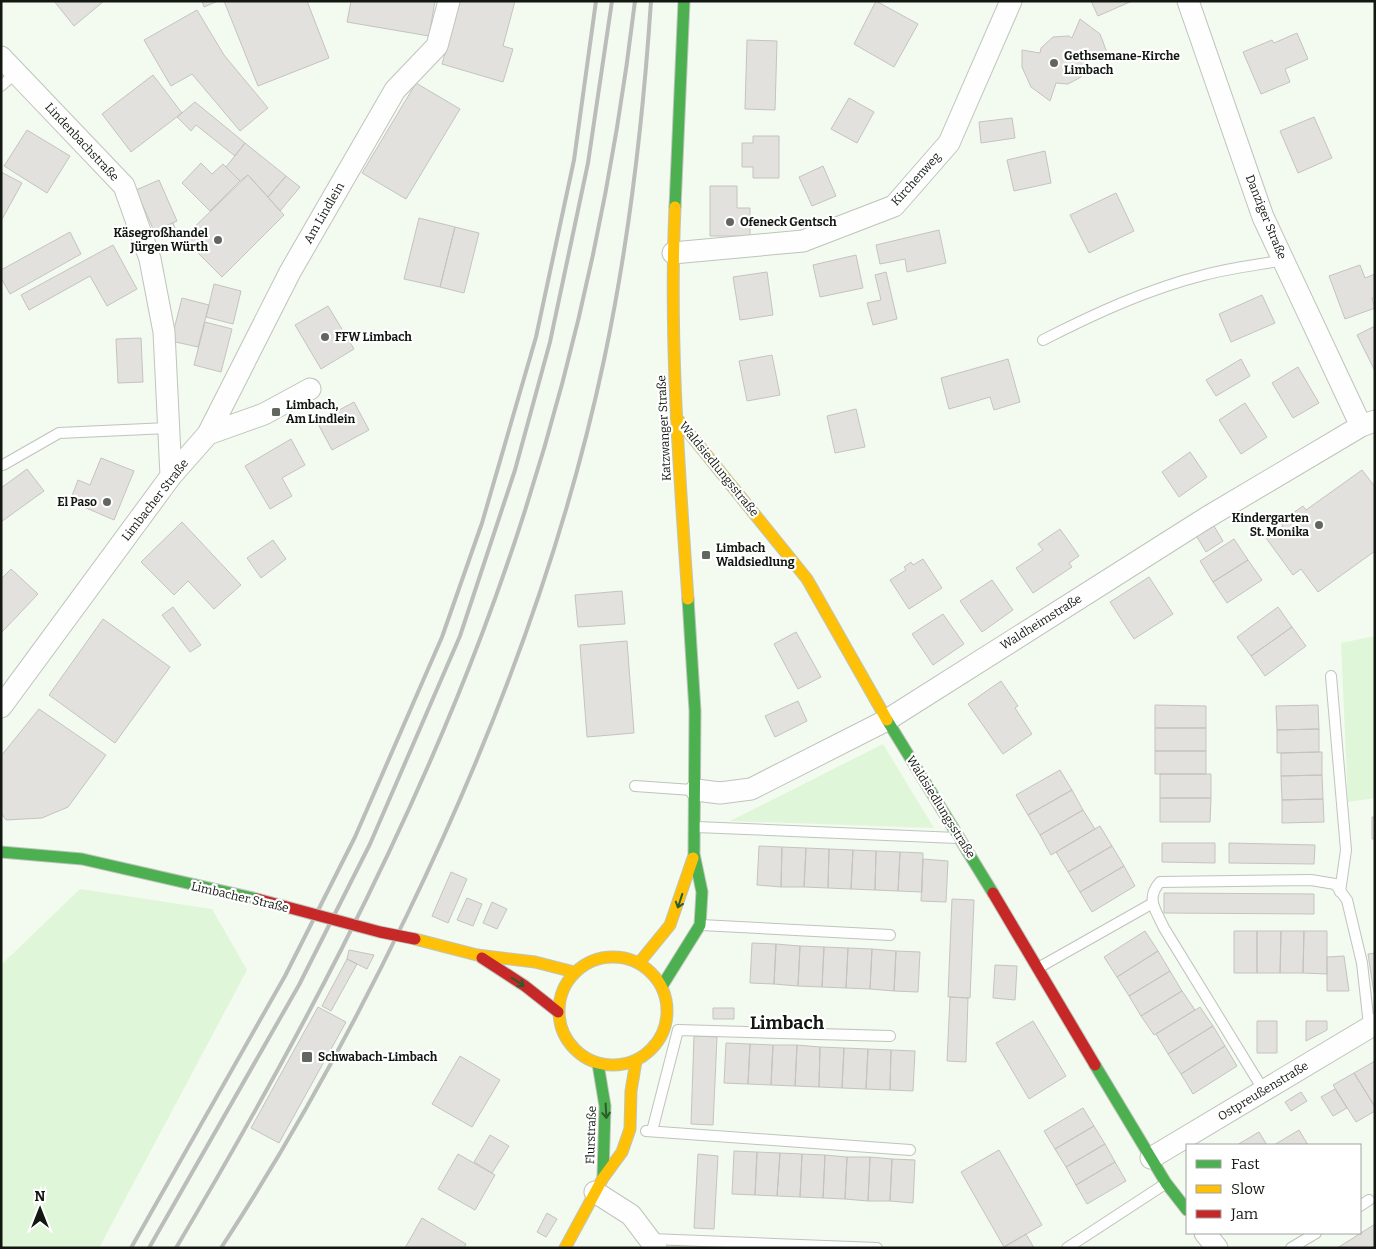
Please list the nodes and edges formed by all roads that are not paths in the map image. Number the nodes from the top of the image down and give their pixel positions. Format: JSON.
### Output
{"nodes":[{"id":1,"x":449,"y":1,"type":"edge"},
{"id":2,"x":684,"y":1,"type":"edge"},
{"id":3,"x":1011,"y":1,"type":"edge"},
{"id":4,"x":1188,"y":1,"type":"edge"},
{"id":5,"x":1,"y":57,"type":"edge"},
{"id":6,"x":9,"y":80,"type":"edge"},
{"id":7,"x":673,"y":253,"type":"junction"},
{"id":8,"x":1284,"y":260,"type":"junction"},
{"id":9,"x":1043,"y":340,"type":"dead end"},
{"id":10,"x":310,"y":388,"type":"dead end"},
{"id":11,"x":676,"y":417,"type":"junction"},
{"id":12,"x":1368,"y":424,"type":"edge"},
{"id":13,"x":168,"y":428,"type":"junction"},
{"id":14,"x":208,"y":434,"type":"junction"},
{"id":15,"x":3,"y":465,"type":"dead end"},
{"id":16,"x":172,"y":476,"type":"junction"},
{"id":17,"x":1331,"y":676,"type":"dead end"},
{"id":18,"x":1,"y":707,"type":"edge"},
{"id":19,"x":887,"y":720,"type":"junction"},
{"id":20,"x":635,"y":786,"type":"dead end"},
{"id":21,"x":696,"y":790,"type":"junction"},
{"id":22,"x":695,"y":827,"type":"junction"},
{"id":23,"x":960,"y":838,"type":"junction"},
{"id":24,"x":1,"y":852,"type":"edge"},
{"id":25,"x":694,"y":854,"type":"junction"},
{"id":26,"x":1340,"y":892,"type":"junction"},
{"id":27,"x":1152,"y":903,"type":"junction"},
{"id":28,"x":700,"y":925,"type":"junction"},
{"id":29,"x":890,"y":935,"type":"dead end"},
{"id":30,"x":477,"y":955,"type":"junction"},
{"id":31,"x":639,"y":963,"type":"junction"},
{"id":32,"x":1038,"y":968,"type":"junction"},
{"id":33,"x":574,"y":972,"type":"junction"},
{"id":34,"x":662,"y":986,"type":"junction"},
{"id":35,"x":558,"y":1012,"type":"junction"},
{"id":36,"x":1372,"y":1025,"type":"edge"},
{"id":37,"x":890,"y":1036,"type":"dead end"},
{"id":38,"x":636,"y":1061,"type":"junction"},
{"id":39,"x":598,"y":1064,"type":"junction"},
{"id":40,"x":1264,"y":1091,"type":"junction"},
{"id":41,"x":630,"y":1130,"type":"junction"},
{"id":42,"x":652,"y":1131,"type":"junction"},
{"id":43,"x":910,"y":1150,"type":"dead end"},
{"id":44,"x":1151,"y":1158,"type":"junction"},
{"id":45,"x":1166,"y":1183,"type":"junction"},
{"id":46,"x":599,"y":1185,"type":"junction"},
{"id":47,"x":1186,"y":1209,"type":"edge"},
{"id":48,"x":1206,"y":1234,"type":"edge"},
{"id":49,"x":1314,"y":1234,"type":"edge"},
{"id":50,"x":654,"y":1243,"type":"edge"},
{"id":51,"x":566,"y":1248,"type":"edge"},
{"id":52,"x":877,"y":1248,"type":"edge"},
{"id":53,"x":1067,"y":1248,"type":"edge"},
{"id":54,"x":1217,"y":1248,"type":"edge"},
{"id":55,"x":1291,"y":1248,"type":"edge"}],
"edges":[{"from":1,"to":14,"type":"street","name":"Am Lindlein"},
{"from":2,"to":7,"type":"main road","name":"Katzwanger Straße"},
{"from":3,"to":7,"type":"street","name":"Kirchenweg"},
{"from":4,"to":8,"type":"street","name":"Danziger Straße"},
{"from":5,"to":6,"type":"street","name":"Lindenbachstraße"},
{"from":6,"to":13,"type":"street","name":"Lindenbachstraße"},
{"from":7,"to":11,"type":"main road","name":"Katzwanger Straße"},
{"from":8,"to":9,"type":"lane"},
{"from":8,"to":12,"type":"street","name":"Danziger Straße"},
{"from":10,"to":14,"type":"street","name":"Limbacher Straße"},
{"from":11,"to":19,"type":"main road","name":"Waldsiedlungsstraße"},
{"from":11,"to":21,"type":"main road","name":"Katzwanger Straße"},
{"from":12,"to":19,"type":"street","name":"Waldheimstraße"},
{"from":13,"to":15,"type":"lane"},
{"from":13,"to":16,"type":"street","name":"Lindenbachstraße"},
{"from":14,"to":16,"type":"street","name":"Limbacher Straße"},
{"from":16,"to":18,"type":"street","name":"Limbacher Straße"},
{"from":17,"to":26,"type":"lane"},
{"from":19,"to":21,"type":"street","name":"Waldheimstraße"},
{"from":19,"to":23,"type":"main road","name":"Waldsiedlungsstraße"},
{"from":20,"to":21,"type":"lane"},
{"from":21,"to":22,"type":"main road","name":"Katzwanger Straße"},
{"from":22,"to":23,"type":"lane"},
{"from":22,"to":25,"type":"main road","name":"Katzwanger Straße"},
{"from":23,"to":32,"type":"main road","name":"Waldsiedlungsstraße"},
{"from":24,"to":30,"type":"main road","name":"Limbacher Straße","bridge":true},
{"from":25,"to":28,"type":"main road","name":"Katzwanger Straße"},
{"from":25,"to":31,"type":"main road","name":"Katzwanger Straße","one_way":true},
{"from":26,"to":27,"type":"lane"},
{"from":26,"to":36,"type":"lane"},
{"from":27,"to":32,"type":"lane"},
{"from":27,"to":40,"type":"lane"},
{"from":28,"to":29,"type":"lane"},
{"from":28,"to":34,"type":"main road","name":"Katzwanger Straße"},
{"from":30,"to":33,"type":"main road","name":"Limbacher Straße"},
{"from":30,"to":35,"type":"main road","name":"Limbacher Straße","one_way":true},
{"from":31,"to":33,"type":"main road"},
{"from":31,"to":34,"type":"main road"},
{"from":32,"to":44,"type":"main road","name":"Waldsiedlungsstraße"},
{"from":33,"to":35,"type":"main road"},
{"from":34,"to":38,"type":"main road"},
{"from":35,"to":39,"type":"main road"},
{"from":36,"to":40,"type":"street","name":"Ostpreußenstraße"},
{"from":37,"to":42,"type":"lane"},
{"from":38,"to":39,"type":"main road"},
{"from":38,"to":41,"type":"main road","name":"Flurstraße"},
{"from":39,"to":46,"type":"main road","name":"Flurstraße","one_way":true},
{"from":40,"to":44,"type":"street","name":"Ostpreußenstraße"},
{"from":41,"to":42,"type":"lane"},
{"from":41,"to":46,"type":"main road","name":"Flurstraße"},
{"from":42,"to":43,"type":"lane"},
{"from":44,"to":45,"type":"main road","name":"Waldsiedlungsstraße"},
{"from":45,"to":47,"type":"main road","name":"Waldsiedlungsstraße"},
{"from":45,"to":53,"type":"lane"},
{"from":46,"to":50,"type":"street"},
{"from":46,"to":51,"type":"main road","name":"Flurstraße"},
{"from":48,"to":54,"type":"street"},
{"from":49,"to":55,"type":"lane"},
{"from":50,"to":52,"type":"lane"}]}
